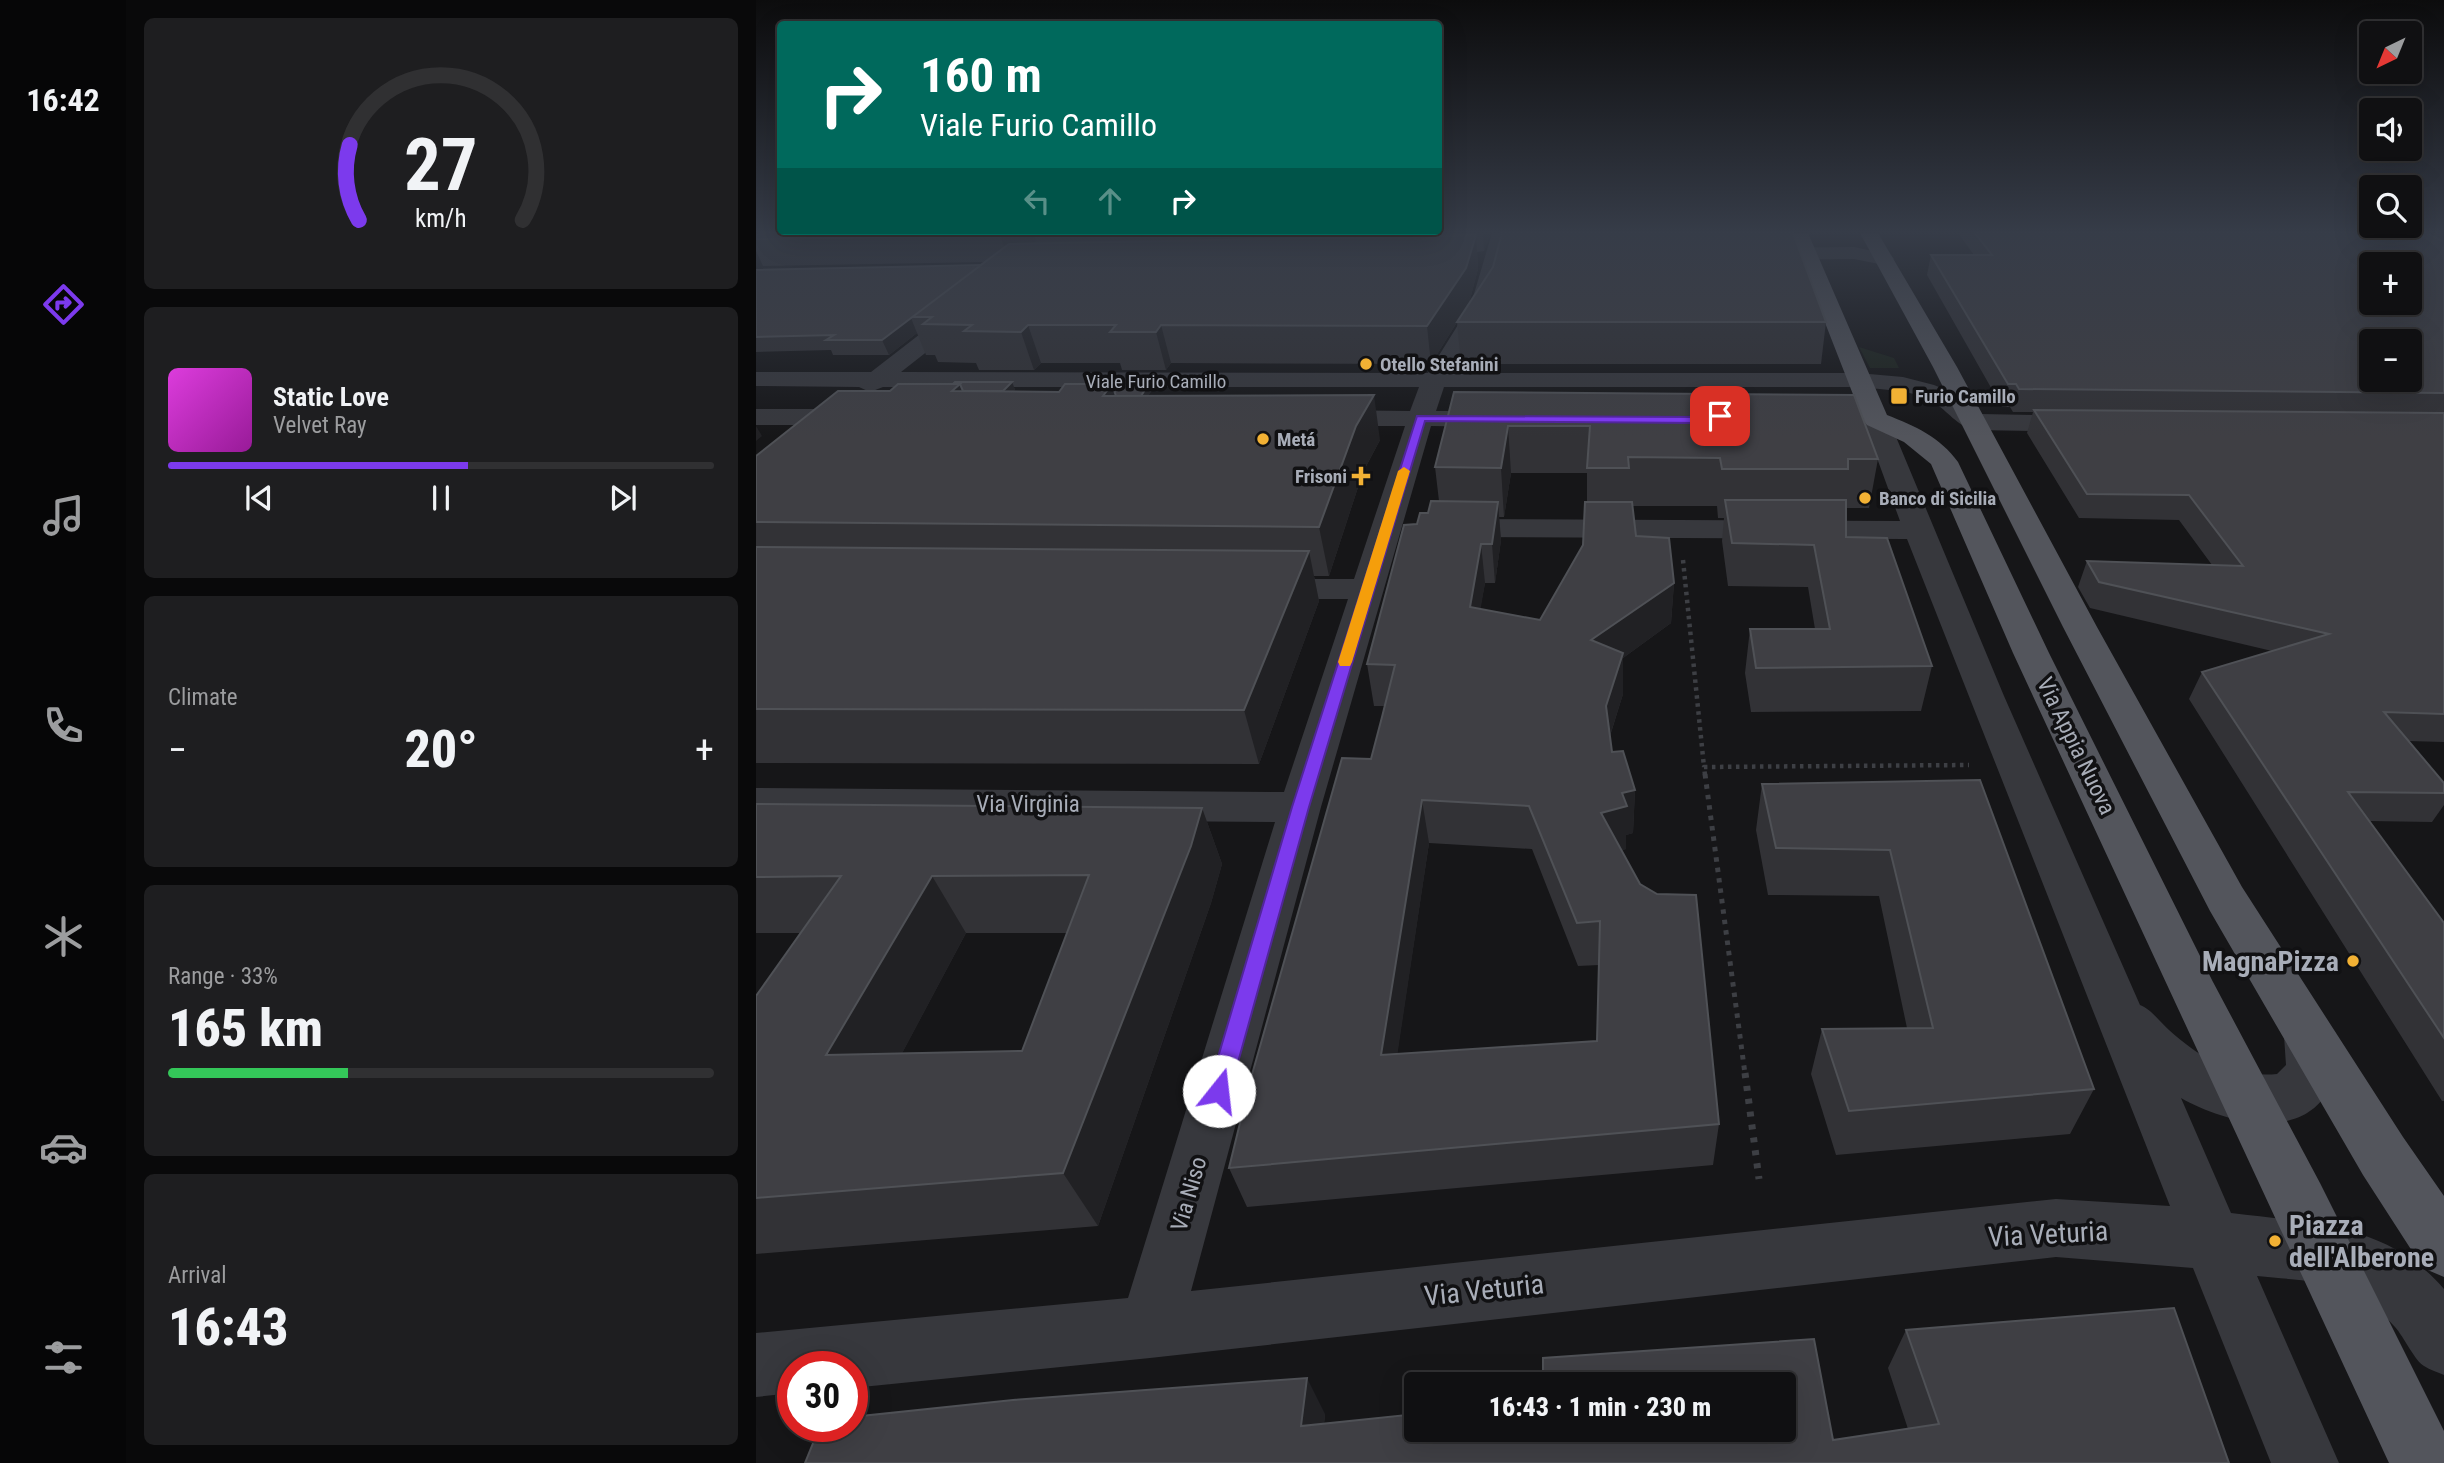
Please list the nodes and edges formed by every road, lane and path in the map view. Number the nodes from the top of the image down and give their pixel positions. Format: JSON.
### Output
{"nodes":[{"id":1,"x":976,"y":301,"type":"edge"},
{"id":2,"x":1483,"y":301,"type":"edge"},
{"id":3,"x":1827,"y":301,"type":"edge"},
{"id":4,"x":1907,"y":301,"type":"edge"},
{"id":5,"x":756,"y":379,"type":"edge"},
{"id":6,"x":1700,"y":379,"type":"junction"},
{"id":7,"x":876,"y":380,"type":"junction"},
{"id":8,"x":1858,"y":380,"type":"junction"},
{"id":9,"x":1428,"y":400,"type":"junction"},
{"id":10,"x":1734,"y":404,"type":"edge"},
{"id":11,"x":829,"y":417,"type":"junction"},
{"id":12,"x":882,"y":417,"type":"edge"},
{"id":13,"x":756,"y":418,"type":"edge"},
{"id":14,"x":1301,"y":418,"type":"edge"},
{"id":15,"x":1529,"y":419,"type":"edge"},
{"id":16,"x":1813,"y":420,"type":"edge"},
{"id":17,"x":1876,"y":420,"type":"junction"},
{"id":18,"x":1974,"y":422,"type":"junction"},
{"id":19,"x":2111,"y":424,"type":"edge"},
{"id":20,"x":802,"y":440,"type":"edge"},
{"id":21,"x":1407,"y":528,"type":"junction"},
{"id":22,"x":1918,"y":530,"type":"junction"},
{"id":23,"x":1683,"y":554,"type":"dead end"},
{"id":24,"x":1234,"y":589,"type":"edge"},
{"id":25,"x":1368,"y":589,"type":"junction"},
{"id":26,"x":1969,"y":765,"type":"dead end"},
{"id":27,"x":1704,"y":766,"type":"junction"},
{"id":28,"x":756,"y":803,"type":"edge"},
{"id":29,"x":1300,"y":807,"type":"junction"},
{"id":30,"x":2112,"y":1000,"type":"junction"},
{"id":31,"x":2309,"y":1036,"type":"junction"},
{"id":32,"x":2249,"y":1100,"type":"junction"},
{"id":33,"x":1759,"y":1178,"type":"dead end"},
{"id":34,"x":2211,"y":1241,"type":"junction"},
{"id":35,"x":2444,"y":1247,"type":"edge"},
{"id":36,"x":2325,"y":1254,"type":"junction"},
{"id":37,"x":1150,"y":1327,"type":"junction"},
{"id":38,"x":2444,"y":1343,"type":"edge"},
{"id":39,"x":756,"y":1365,"type":"edge"},
{"id":40,"x":2305,"y":1463,"type":"edge"},
{"id":41,"x":2424,"y":1463,"type":"edge"}],
"edges":[{"from":1,"to":7,"type":"street"},
{"from":2,"to":9,"type":"street","name":"Via Niso"},
{"from":3,"to":8,"type":"main road"},
{"from":4,"to":18,"type":"main road"},
{"from":5,"to":7,"type":"street","name":"Viale Furio Camillo"},
{"from":6,"to":8,"type":"street","name":"Viale Furio Camillo"},
{"from":6,"to":9,"type":"street","name":"Viale Furio Camillo"},
{"from":6,"to":10,"type":"street","name":"Viale Furio Camillo"},
{"from":7,"to":9,"type":"street","name":"Viale Furio Camillo"},
{"from":7,"to":11,"type":"street"},
{"from":8,"to":17,"type":"main road"},
{"from":8,"to":18,"type":"street"},
{"from":9,"to":14,"type":"street","name":"Viale Furio Camillo"},
{"from":9,"to":15,"type":"street","name":"Viale Furio Camillo"},
{"from":9,"to":21,"type":"street","name":"Via Niso"},
{"from":11,"to":12,"type":"street"},
{"from":11,"to":13,"type":"street"},
{"from":11,"to":20,"type":"street"},
{"from":16,"to":17,"type":"street"},
{"from":17,"to":22,"type":"street"},
{"from":17,"to":32,"type":"main road","name":"Via Appia Nuova"},
{"from":18,"to":19,"type":"street"},
{"from":18,"to":31,"type":"main road"},
{"from":21,"to":22,"type":"street"},
{"from":21,"to":25,"type":"street","name":"Via Niso"},
{"from":22,"to":30,"type":"street"},
{"from":23,"to":27,"type":"path"},
{"from":24,"to":25,"type":"street"},
{"from":25,"to":29,"type":"street","name":"Via Niso"},
{"from":26,"to":27,"type":"path"},
{"from":27,"to":33,"type":"path"},
{"from":28,"to":29,"type":"street","name":"Via Virginia"},
{"from":29,"to":37,"type":"street","name":"Via Niso"},
{"from":30,"to":32,"type":"street"},
{"from":30,"to":34,"type":"street"},
{"from":31,"to":32,"type":"street"},
{"from":31,"to":35,"type":"main road"},
{"from":32,"to":36,"type":"main road","name":"Via Appia Nuova"},
{"from":34,"to":36,"type":"street"},
{"from":34,"to":37,"type":"street","name":"Via Veturia"},
{"from":34,"to":40,"type":"street"},
{"from":36,"to":38,"type":"street"},
{"from":36,"to":41,"type":"main road"},
{"from":37,"to":39,"type":"street","name":"Via Veturia"}]}
